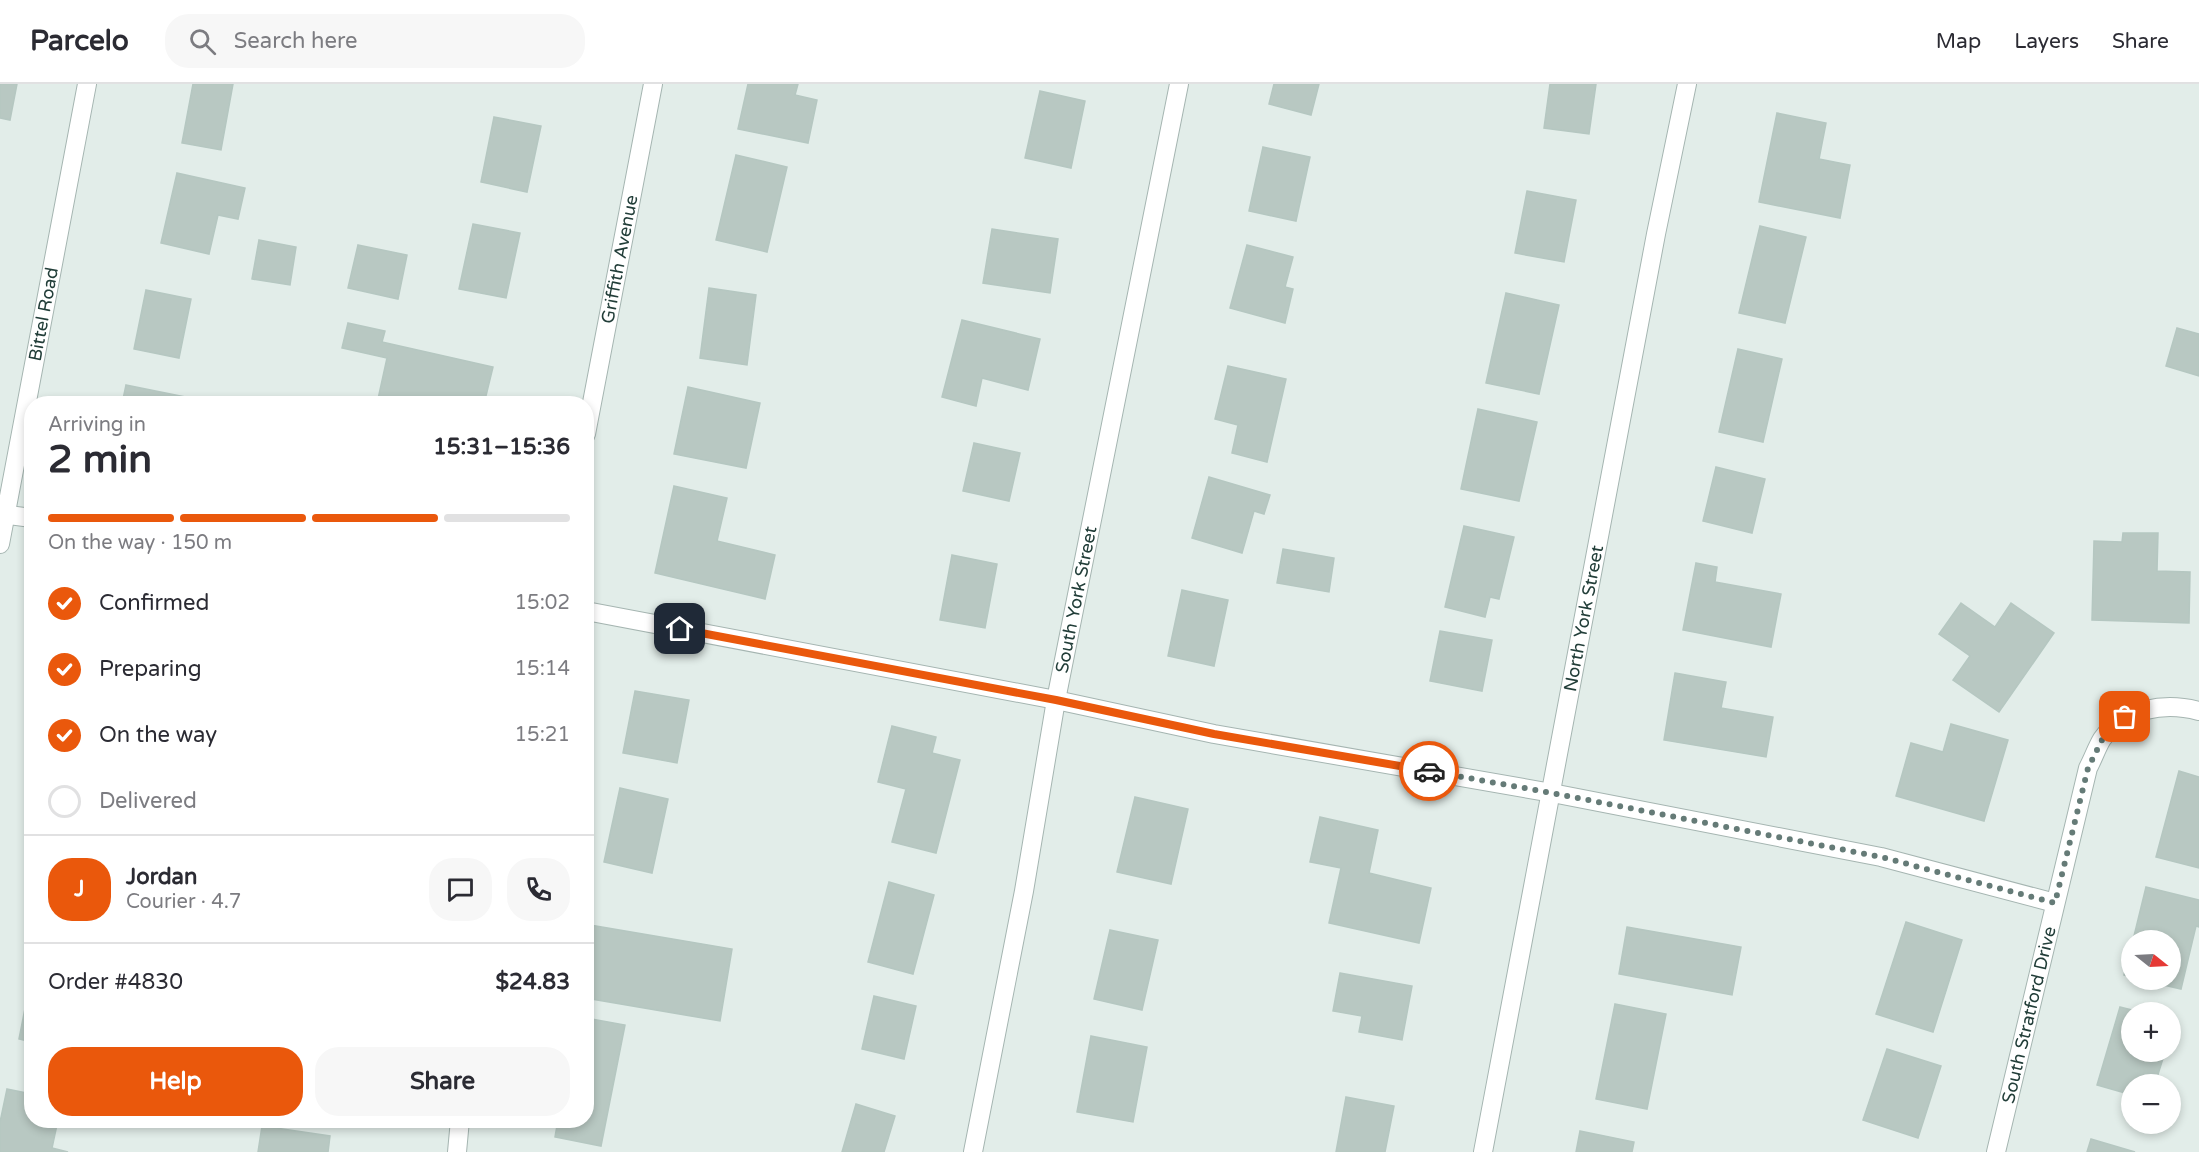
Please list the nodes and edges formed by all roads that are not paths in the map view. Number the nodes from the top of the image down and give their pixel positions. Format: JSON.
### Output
{"nodes":[{"id":1,"x":87,"y":84,"type":"edge"},
{"id":2,"x":653,"y":84,"type":"edge"},
{"id":3,"x":1179,"y":84,"type":"edge"},
{"id":4,"x":1687,"y":84,"type":"edge"},
{"id":5,"x":25,"y":396,"type":"edge"},
{"id":6,"x":593,"y":396,"type":"edge"},
{"id":7,"x":24,"y":403,"type":"edge"},
{"id":8,"x":2,"y":514,"type":"edge"},
{"id":9,"x":24,"y":517,"type":"edge"},
{"id":10,"x":0,"y":544,"type":"edge"},
{"id":11,"x":594,"y":613,"type":"edge"},
{"id":12,"x":1056,"y":700,"type":"junction"},
{"id":13,"x":2199,"y":711,"type":"edge"},
{"id":14,"x":1552,"y":793,"type":"junction"},
{"id":15,"x":2055,"y":903,"type":"junction"},
{"id":16,"x":459,"y":1128,"type":"edge"},
{"id":17,"x":457,"y":1152,"type":"edge"},
{"id":18,"x":973,"y":1152,"type":"edge"},
{"id":19,"x":1483,"y":1152,"type":"edge"},
{"id":20,"x":1996,"y":1152,"type":"edge"}],
"edges":[{"from":1,"to":5,"type":"street","name":"Bittel Road"},
{"from":2,"to":6,"type":"street","name":"Griffith Avenue"},
{"from":3,"to":12,"type":"street","name":"South York Street"},
{"from":4,"to":14,"type":"street","name":"North York Street"},
{"from":7,"to":8,"type":"street","name":"Bittel Road"},
{"from":8,"to":9,"type":"street"},
{"from":8,"to":10,"type":"street","name":"Bittel Road"},
{"from":11,"to":12,"type":"street"},
{"from":12,"to":14,"type":"street"},
{"from":12,"to":18,"type":"street","name":"South York Street"},
{"from":13,"to":15,"type":"street","name":"South Stratford Drive"},
{"from":14,"to":15,"type":"street"},
{"from":14,"to":19,"type":"street","name":"North York Street"},
{"from":15,"to":20,"type":"street","name":"South Stratford Drive"},
{"from":16,"to":17,"type":"street"}]}
